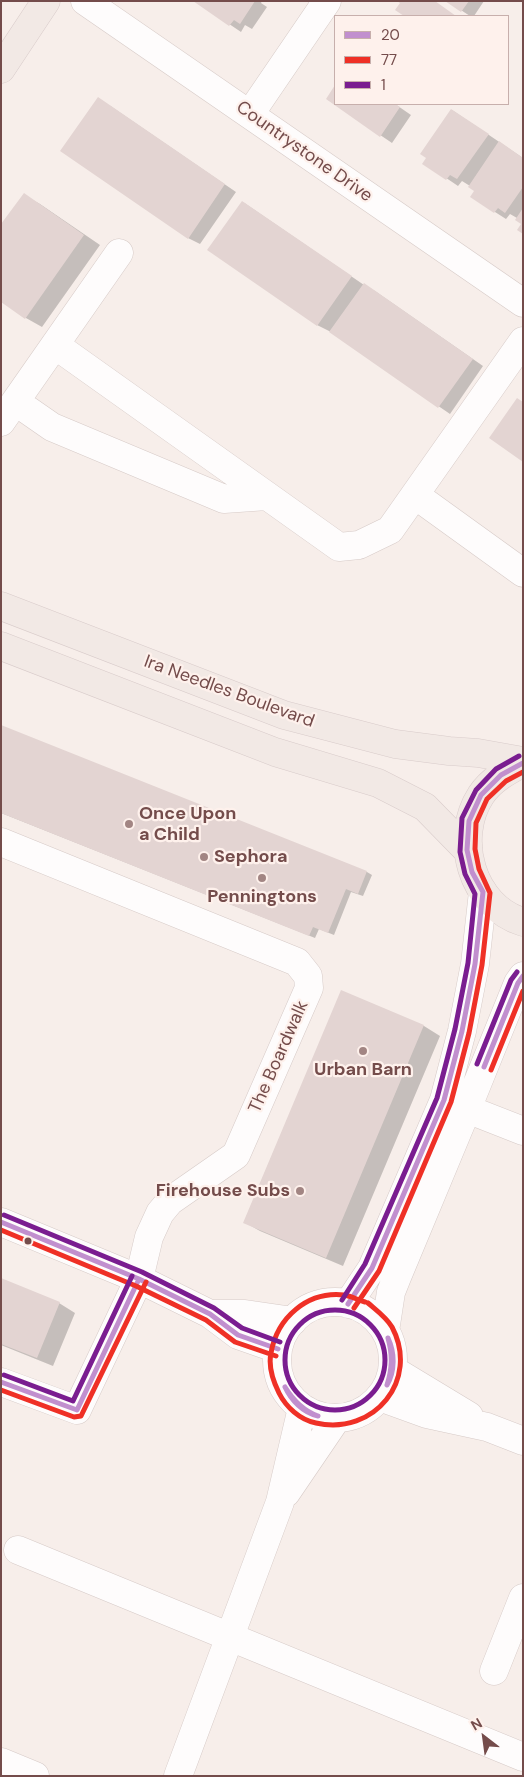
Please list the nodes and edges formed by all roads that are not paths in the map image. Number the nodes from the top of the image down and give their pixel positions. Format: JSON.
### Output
{"nodes":[{"id":1,"x":46,"y":1,"type":"edge"},
{"id":2,"x":85,"y":1,"type":"edge"},
{"id":3,"x":327,"y":1,"type":"edge"},
{"id":4,"x":1,"y":69,"type":"edge"},
{"id":5,"x":250,"y":114,"type":"junction"},
{"id":6,"x":119,"y":253,"type":"dead end"},
{"id":7,"x":523,"y":303,"type":"edge"},
{"id":8,"x":523,"y":341,"type":"edge"},
{"id":9,"x":55,"y":345,"type":"junction"},
{"id":10,"x":8,"y":412,"type":"edge"},
{"id":11,"x":415,"y":495,"type":"junction"},
{"id":12,"x":267,"y":496,"type":"junction"},
{"id":13,"x":523,"y":573,"type":"edge"},
{"id":14,"x":1,"y":606,"type":"edge"},
{"id":15,"x":1,"y":646,"type":"edge"},
{"id":16,"x":523,"y":762,"type":"edge"},
{"id":17,"x":1,"y":842,"type":"edge"},
{"id":18,"x":467,"y":850,"type":"junction"},
{"id":19,"x":483,"y":892,"type":"junction"},
{"id":20,"x":523,"y":922,"type":"edge"},
{"id":21,"x":523,"y":976,"type":"edge"},
{"id":22,"x":467,"y":1109,"type":"junction"},
{"id":23,"x":523,"y":1131,"type":"edge"},
{"id":24,"x":1,"y":1222,"type":"edge"},
{"id":25,"x":139,"y":1279,"type":"junction"},
{"id":26,"x":348,"y":1304,"type":"junction"},
{"id":27,"x":210,"y":1314,"type":"junction"},
{"id":28,"x":293,"y":1321,"type":"junction"},
{"id":29,"x":385,"y":1331,"type":"junction"},
{"id":30,"x":278,"y":1350,"type":"junction"},
{"id":31,"x":392,"y":1370,"type":"junction"},
{"id":32,"x":1,"y":1382,"type":"edge"},
{"id":33,"x":380,"y":1397,"type":"junction"},
{"id":34,"x":302,"y":1408,"type":"junction"},
{"id":35,"x":336,"y":1418,"type":"junction"},
{"id":36,"x":487,"y":1427,"type":"junction"},
{"id":37,"x":523,"y":1441,"type":"edge"},
{"id":38,"x":280,"y":1502,"type":"junction"},
{"id":39,"x":18,"y":1550,"type":"dead end"},
{"id":40,"x":523,"y":1598,"type":"edge"},
{"id":41,"x":229,"y":1637,"type":"junction"},
{"id":42,"x":494,"y":1671,"type":"dead end"},
{"id":43,"x":523,"y":1757,"type":"edge"},
{"id":44,"x":1,"y":1762,"type":"edge"},
{"id":45,"x":35,"y":1776,"type":"edge"},
{"id":46,"x":178,"y":1776,"type":"edge"}],
"edges":[{"from":1,"to":4,"type":"main road"},
{"from":2,"to":5,"type":"street","name":"Countrystone Drive"},
{"from":3,"to":5,"type":"street"},
{"from":5,"to":7,"type":"street","name":"Countrystone Drive"},
{"from":6,"to":9,"type":"street"},
{"from":8,"to":11,"type":"street"},
{"from":9,"to":10,"type":"street"},
{"from":9,"to":12,"type":"street"},
{"from":10,"to":12,"type":"street"},
{"from":11,"to":12,"type":"street"},
{"from":11,"to":13,"type":"street"},
{"from":14,"to":16,"type":"main road","name":"Ira Needles Boulevard"},
{"from":15,"to":18,"type":"main road"},
{"from":16,"to":18,"type":"main road"},
{"from":17,"to":25,"type":"street","name":"The Boardwalk"},
{"from":18,"to":19,"type":"main road"},
{"from":19,"to":20,"type":"main road"},
{"from":19,"to":26,"type":"street"},
{"from":21,"to":22,"type":"street"},
{"from":22,"to":23,"type":"street"},
{"from":22,"to":29,"type":"street"},
{"from":24,"to":25,"type":"street"},
{"from":25,"to":27,"type":"street"},
{"from":25,"to":32,"type":"street","name":"The Boardwalk"},
{"from":26,"to":28,"type":"street"},
{"from":26,"to":29,"type":"street"},
{"from":27,"to":28,"type":"street"},
{"from":27,"to":30,"type":"street"},
{"from":28,"to":30,"type":"street"},
{"from":29,"to":31,"type":"street"},
{"from":30,"to":34,"type":"street"},
{"from":31,"to":33,"type":"street"},
{"from":31,"to":36,"type":"street"},
{"from":33,"to":35,"type":"street"},
{"from":33,"to":36,"type":"street"},
{"from":34,"to":35,"type":"street"},
{"from":34,"to":38,"type":"street"},
{"from":35,"to":38,"type":"street"},
{"from":36,"to":37,"type":"street"},
{"from":38,"to":41,"type":"street"},
{"from":39,"to":41,"type":"street"},
{"from":40,"to":42,"type":"street"},
{"from":41,"to":43,"type":"street"},
{"from":41,"to":46,"type":"street"},
{"from":44,"to":45,"type":"street"}]}
